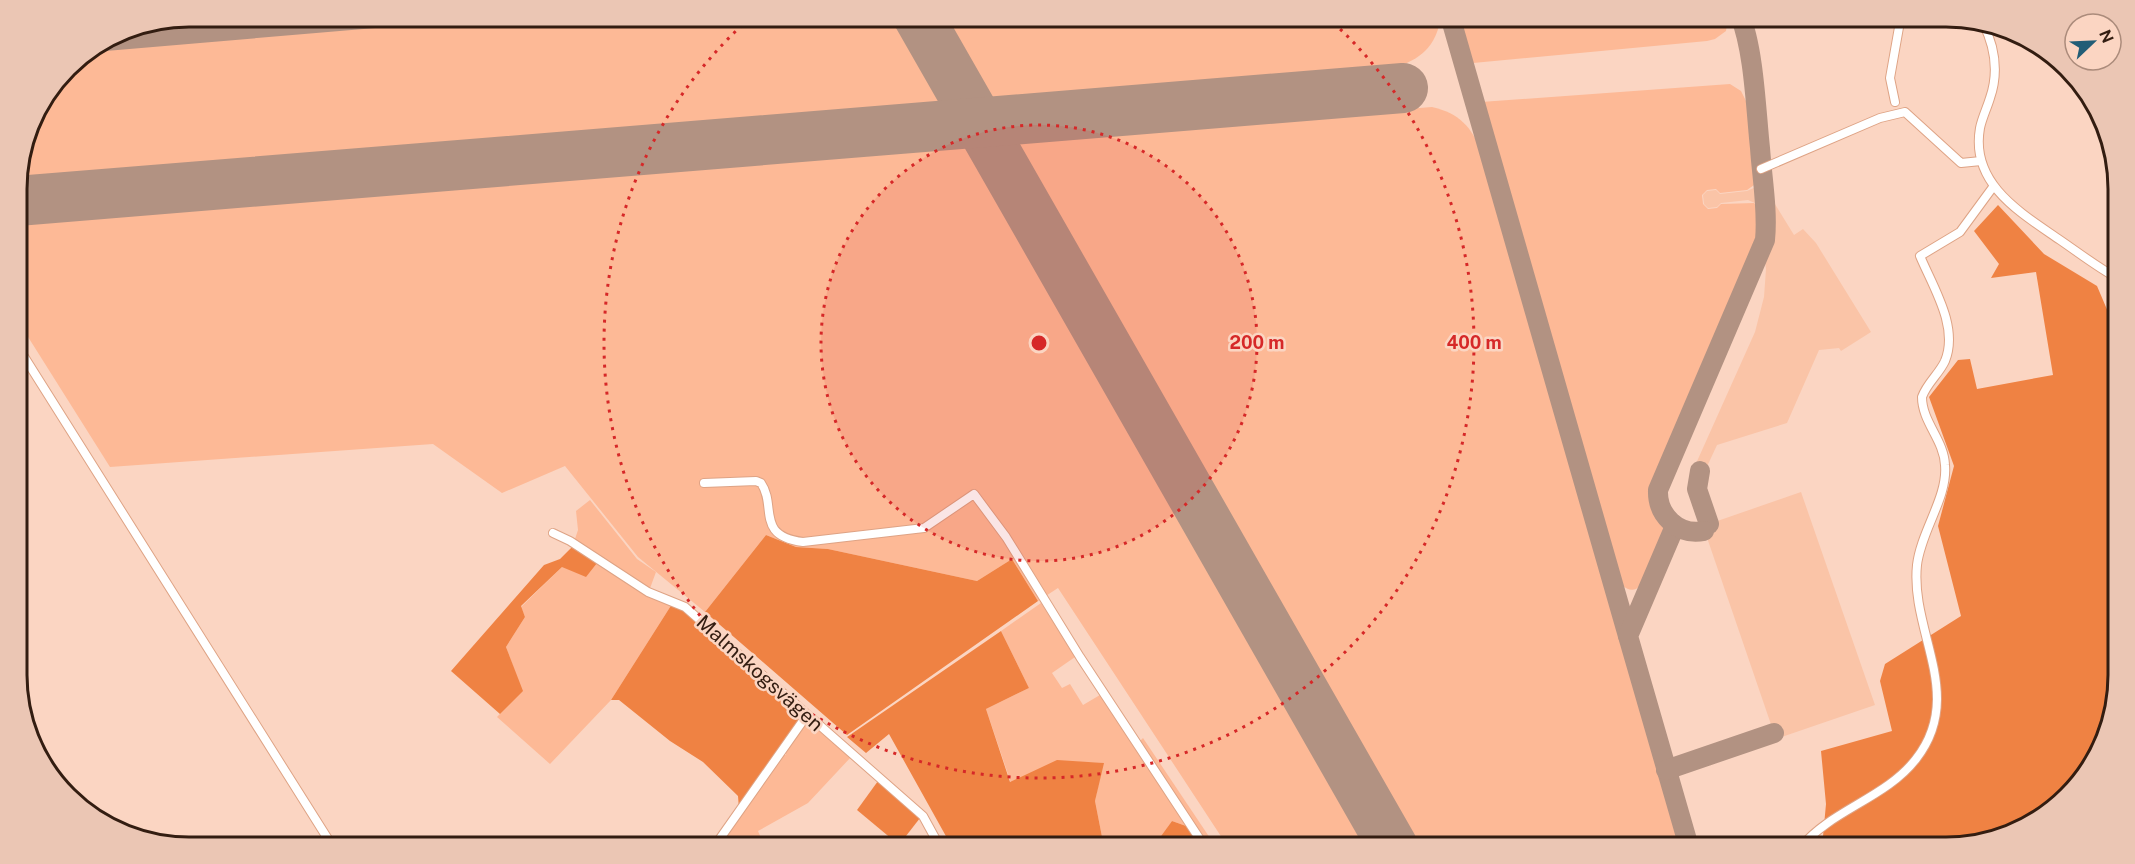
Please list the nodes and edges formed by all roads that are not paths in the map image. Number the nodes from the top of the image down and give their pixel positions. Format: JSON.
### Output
{"nodes":[{"id":1,"x":1899,"y":27,"type":"edge"},
{"id":2,"x":1987,"y":33,"type":"edge"},
{"id":3,"x":1896,"y":102,"type":"dead end"},
{"id":4,"x":1981,"y":161,"type":"junction"},
{"id":5,"x":1761,"y":169,"type":"dead end"},
{"id":6,"x":1993,"y":187,"type":"junction"},
{"id":7,"x":2108,"y":272,"type":"edge"},
{"id":8,"x":27,"y":361,"type":"edge"},
{"id":9,"x":704,"y":483,"type":"dead end"},
{"id":10,"x":553,"y":533,"type":"dead end"},
{"id":11,"x":807,"y":715,"type":"junction"},
{"id":12,"x":326,"y":837,"type":"edge"},
{"id":13,"x":721,"y":837,"type":"edge"},
{"id":14,"x":935,"y":837,"type":"edge"},
{"id":15,"x":1199,"y":837,"type":"edge"},
{"id":16,"x":1812,"y":837,"type":"edge"}],
"edges":[{"from":1,"to":3,"type":"street"},
{"from":2,"to":4,"type":"street"},
{"from":4,"to":5,"type":"street"},
{"from":4,"to":6,"type":"street"},
{"from":6,"to":7,"type":"street"},
{"from":6,"to":16,"type":"street"},
{"from":8,"to":12,"type":"street"},
{"from":9,"to":15,"type":"street"},
{"from":10,"to":11,"type":"street","name":"Malmskogsvägen"},
{"from":11,"to":13,"type":"street"},
{"from":11,"to":14,"type":"street","name":"Malmskogsvägen"}]}
